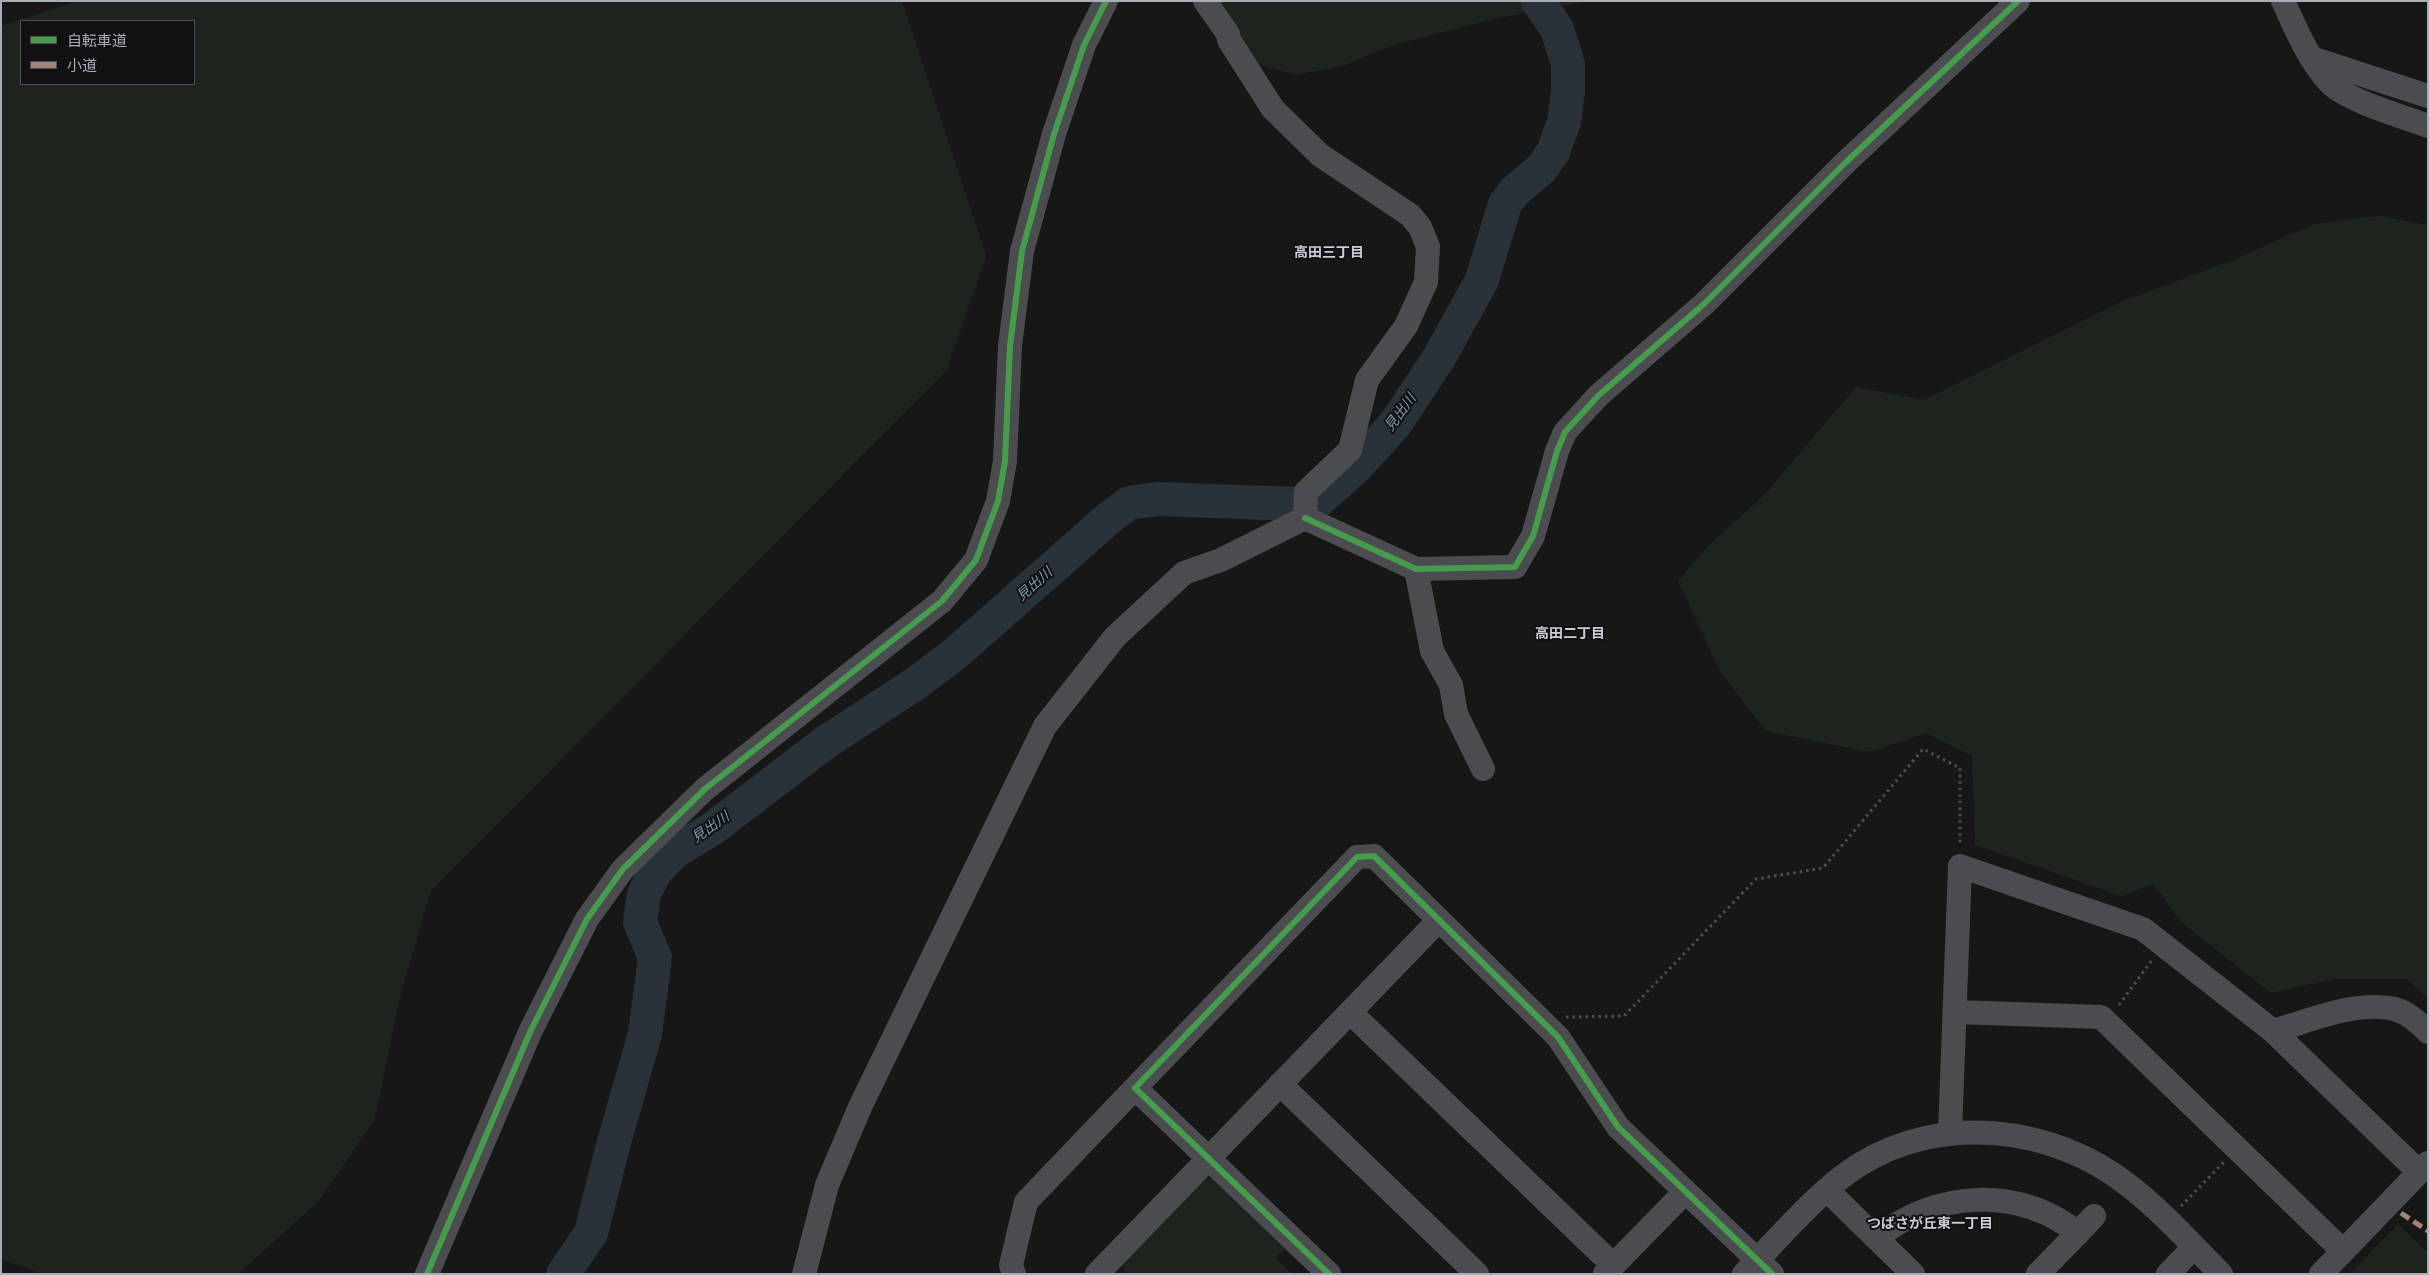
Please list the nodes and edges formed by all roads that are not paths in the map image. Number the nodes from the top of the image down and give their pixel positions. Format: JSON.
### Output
{"nodes":[{"id":1,"x":1106,"y":1,"type":"edge"},
{"id":2,"x":1205,"y":1,"type":"edge"},
{"id":3,"x":2018,"y":1,"type":"edge"},
{"id":4,"x":2283,"y":1,"type":"edge"},
{"id":5,"x":2311,"y":58,"type":"junction"},
{"id":6,"x":2428,"y":96,"type":"edge"},
{"id":7,"x":2428,"y":126,"type":"edge"},
{"id":8,"x":1304,"y":518,"type":"junction"},
{"id":9,"x":1416,"y":569,"type":"junction"},
{"id":10,"x":1483,"y":769,"type":"dead end"},
{"id":11,"x":1439,"y":920,"type":"junction"},
{"id":12,"x":1350,"y":1012,"type":"junction"},
{"id":13,"x":1956,"y":1012,"type":"junction"},
{"id":14,"x":2274,"y":1031,"type":"junction"},
{"id":15,"x":2428,"y":1032,"type":"edge"},
{"id":16,"x":1280,"y":1084,"type":"junction"},
{"id":17,"x":1136,"y":1088,"type":"junction"},
{"id":18,"x":1950,"y":1133,"type":"junction"},
{"id":19,"x":1208,"y":1158,"type":"junction"},
{"id":20,"x":2423,"y":1168,"type":"edge"},
{"id":21,"x":1827,"y":1190,"type":"junction"},
{"id":22,"x":1685,"y":1192,"type":"junction"},
{"id":23,"x":2094,"y":1216,"type":"dead end"},
{"id":24,"x":2078,"y":1233,"type":"junction"},
{"id":25,"x":1877,"y":1238,"type":"junction"},
{"id":26,"x":2194,"y":1247,"type":"junction"},
{"id":27,"x":2343,"y":1251,"type":"junction"},
{"id":28,"x":1758,"y":1269,"type":"edge"},
{"id":29,"x":1609,"y":1270,"type":"edge"},
{"id":30,"x":1105,"y":1271,"type":"edge"},
{"id":31,"x":427,"y":1274,"type":"edge"},
{"id":32,"x":804,"y":1274,"type":"edge"},
{"id":33,"x":1014,"y":1274,"type":"edge"},
{"id":34,"x":1329,"y":1274,"type":"edge"},
{"id":35,"x":1477,"y":1274,"type":"edge"},
{"id":36,"x":1913,"y":1274,"type":"edge"},
{"id":37,"x":2038,"y":1274,"type":"edge"},
{"id":38,"x":2168,"y":1274,"type":"edge"},
{"id":39,"x":2221,"y":1274,"type":"edge"},
{"id":40,"x":2321,"y":1274,"type":"edge"}],
"edges":[{"from":1,"to":31,"type":"street"},
{"from":2,"to":8,"type":"street"},
{"from":3,"to":9,"type":"street"},
{"from":4,"to":5,"type":"street"},
{"from":5,"to":6,"type":"street"},
{"from":5,"to":7,"type":"street"},
{"from":8,"to":9,"type":"street"},
{"from":8,"to":32,"type":"street"},
{"from":9,"to":10,"type":"street"},
{"from":11,"to":12,"type":"street"},
{"from":11,"to":17,"type":"street"},
{"from":11,"to":22,"type":"street"},
{"from":12,"to":16,"type":"street"},
{"from":12,"to":29,"type":"street"},
{"from":13,"to":14,"type":"street"},
{"from":13,"to":18,"type":"street"},
{"from":13,"to":27,"type":"street"},
{"from":14,"to":15,"type":"street"},
{"from":14,"to":20,"type":"street"},
{"from":16,"to":19,"type":"street"},
{"from":16,"to":35,"type":"street"},
{"from":17,"to":19,"type":"street"},
{"from":17,"to":33,"type":"street"},
{"from":18,"to":21,"type":"street"},
{"from":18,"to":26,"type":"street"},
{"from":19,"to":30,"type":"street"},
{"from":19,"to":34,"type":"street"},
{"from":20,"to":27,"type":"street"},
{"from":21,"to":25,"type":"street"},
{"from":21,"to":28,"type":"street"},
{"from":22,"to":28,"type":"street"},
{"from":22,"to":29,"type":"street"},
{"from":23,"to":24,"type":"street"},
{"from":24,"to":25,"type":"street"},
{"from":24,"to":37,"type":"street"},
{"from":25,"to":36,"type":"street"},
{"from":26,"to":38,"type":"street"},
{"from":26,"to":39,"type":"street"},
{"from":27,"to":40,"type":"street"}]}
